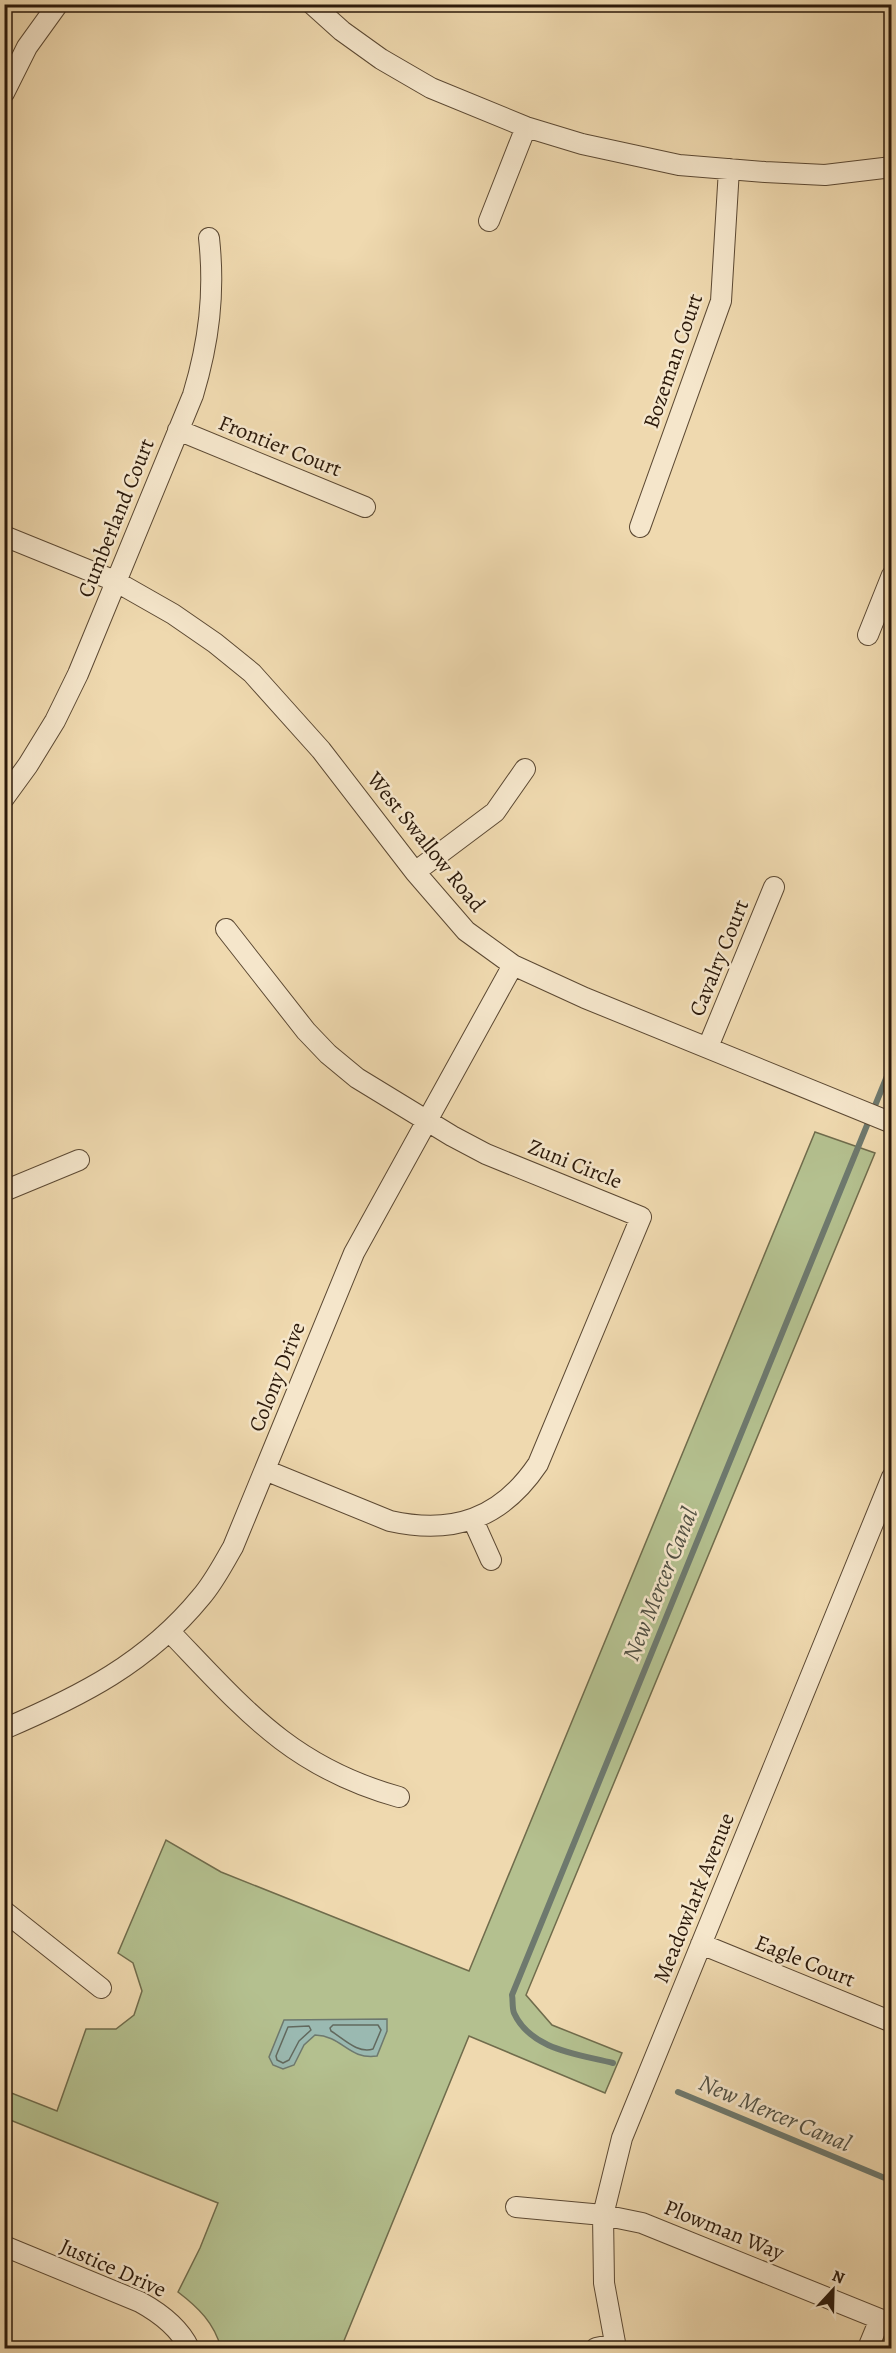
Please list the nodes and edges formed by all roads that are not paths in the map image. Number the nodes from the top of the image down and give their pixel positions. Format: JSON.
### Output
{"nodes":[{"id":1,"x":58,"y":4,"type":"edge"},
{"id":2,"x":312,"y":4,"type":"edge"},
{"id":3,"x":4,"y":93,"type":"edge"},
{"id":4,"x":526,"y":126,"type":"junction"},
{"id":5,"x":891,"y":167,"type":"edge"},
{"id":6,"x":729,"y":169,"type":"junction"},
{"id":7,"x":489,"y":221,"type":"dead end"},
{"id":8,"x":209,"y":238,"type":"dead end"},
{"id":9,"x":178,"y":430,"type":"junction"},
{"id":10,"x":364,"y":507,"type":"dead end"},
{"id":11,"x":640,"y":527,"type":"dead end"},
{"id":12,"x":4,"y":536,"type":"edge"},
{"id":13,"x":891,"y":575,"type":"edge"},
{"id":14,"x":115,"y":581,"type":"junction"},
{"id":15,"x":868,"y":635,"type":"dead end"},
{"id":16,"x":525,"y":769,"type":"dead end"},
{"id":17,"x":4,"y":798,"type":"edge"},
{"id":18,"x":414,"y":872,"type":"junction"},
{"id":19,"x":774,"y":887,"type":"dead end"},
{"id":20,"x":226,"y":929,"type":"dead end"},
{"id":21,"x":513,"y":965,"type":"junction"},
{"id":22,"x":708,"y":1047,"type":"junction"},
{"id":23,"x":426,"y":1121,"type":"junction"},
{"id":24,"x":891,"y":1123,"type":"edge"},
{"id":25,"x":79,"y":1160,"type":"dead end"},
{"id":26,"x":4,"y":1191,"type":"edge"},
{"id":27,"x":265,"y":1470,"type":"junction"},
{"id":28,"x":891,"y":1477,"type":"edge"},
{"id":29,"x":473,"y":1520,"type":"junction"},
{"id":30,"x":491,"y":1560,"type":"dead end"},
{"id":31,"x":170,"y":1632,"type":"junction"},
{"id":32,"x":4,"y":1729,"type":"edge"},
{"id":33,"x":399,"y":1797,"type":"dead end"},
{"id":34,"x":4,"y":1911,"type":"edge"},
{"id":35,"x":701,"y":1944,"type":"junction"},
{"id":36,"x":101,"y":1989,"type":"dead end"},
{"id":37,"x":891,"y":2022,"type":"edge"},
{"id":38,"x":516,"y":2207,"type":"dead end"},
{"id":39,"x":603,"y":2215,"type":"junction"},
{"id":40,"x":4,"y":2246,"type":"edge"},
{"id":41,"x":886,"y":2322,"type":"edge"},
{"id":42,"x":609,"y":2347,"type":"edge"},
{"id":43,"x":189,"y":2349,"type":"edge"},
{"id":44,"x":868,"y":2349,"type":"edge"}],
"edges":[{"from":1,"to":3,"type":"street"},
{"from":2,"to":4,"type":"street"},
{"from":4,"to":6,"type":"street"},
{"from":4,"to":7,"type":"street"},
{"from":5,"to":6,"type":"street"},
{"from":6,"to":11,"type":"street","name":"Bozeman Court"},
{"from":8,"to":9,"type":"street","name":"Cumberland Court"},
{"from":9,"to":10,"type":"street","name":"Frontier Court"},
{"from":9,"to":14,"type":"street","name":"Cumberland Court"},
{"from":12,"to":14,"type":"street","name":"West Swallow Road"},
{"from":13,"to":15,"type":"street"},
{"from":14,"to":17,"type":"street","name":"Cumberland Court"},
{"from":14,"to":18,"type":"street","name":"West Swallow Road"},
{"from":16,"to":18,"type":"street"},
{"from":18,"to":21,"type":"street","name":"West Swallow Road"},
{"from":19,"to":22,"type":"street","name":"Cavalry Court"},
{"from":20,"to":23,"type":"street","name":"Zuni Circle"},
{"from":21,"to":22,"type":"street","name":"West Swallow Road"},
{"from":21,"to":23,"type":"street","name":"Colony Drive"},
{"from":22,"to":24,"type":"street","name":"West Swallow Road"},
{"from":23,"to":27,"type":"street","name":"Colony Drive"},
{"from":23,"to":29,"type":"street","name":"Zuni Circle"},
{"from":25,"to":26,"type":"street"},
{"from":27,"to":29,"type":"street","name":"Zuni Circle"},
{"from":27,"to":31,"type":"street","name":"Colony Drive"},
{"from":28,"to":35,"type":"street","name":"Meadowlark Avenue"},
{"from":29,"to":30,"type":"street"},
{"from":31,"to":32,"type":"street","name":"Colony Drive"},
{"from":31,"to":33,"type":"street"},
{"from":34,"to":36,"type":"street"},
{"from":35,"to":37,"type":"street","name":"Eagle Court"},
{"from":35,"to":39,"type":"street","name":"Meadowlark Avenue"},
{"from":38,"to":39,"type":"street","name":"Plowman Way"},
{"from":39,"to":41,"type":"street","name":"Plowman Way"},
{"from":39,"to":42,"type":"street","name":"Meadowlark Avenue"},
{"from":40,"to":43,"type":"street","name":"Justice Drive"},
{"from":41,"to":44,"type":"street"}]}
